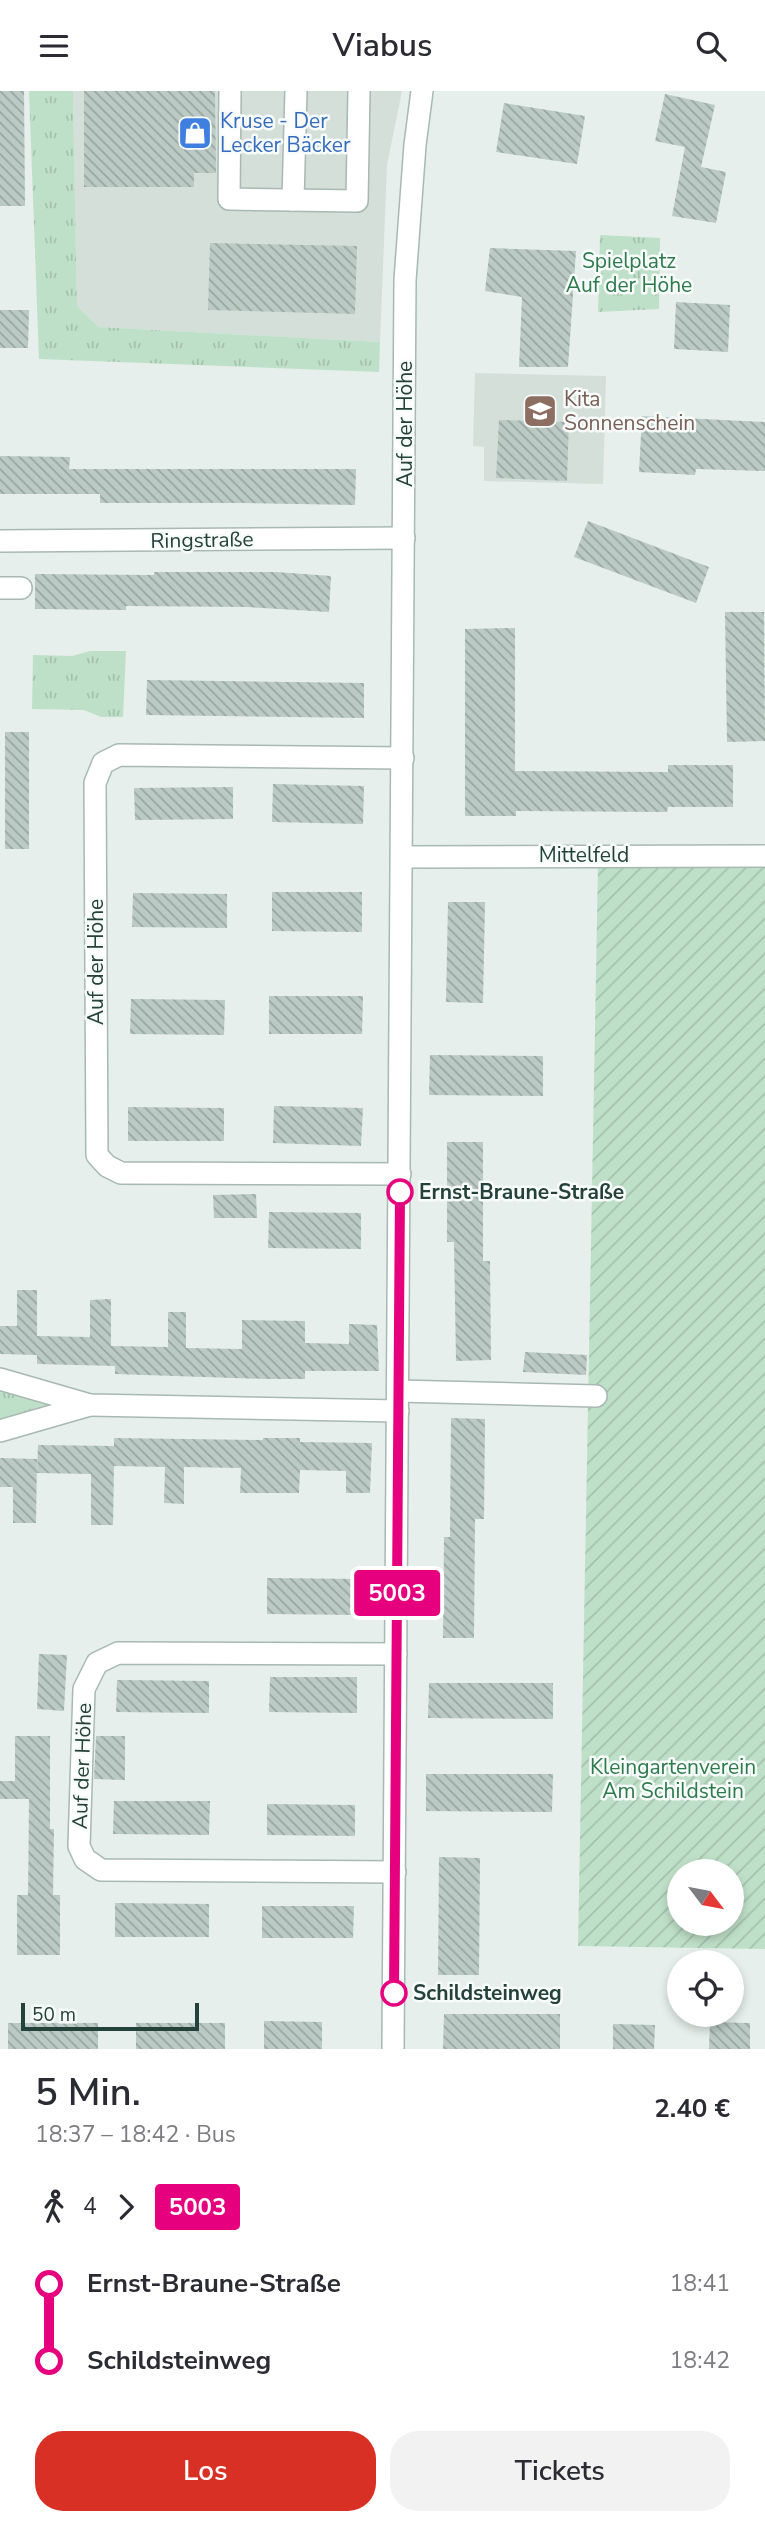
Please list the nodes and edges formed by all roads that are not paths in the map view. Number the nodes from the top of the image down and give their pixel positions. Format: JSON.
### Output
{"nodes":[{"id":1,"x":230,"y":91,"type":"edge"},
{"id":2,"x":296,"y":91,"type":"edge"},
{"id":3,"x":359,"y":91,"type":"edge"},
{"id":4,"x":422,"y":91,"type":"edge"},
{"id":5,"x":293,"y":200,"type":"junction"},
{"id":6,"x":404,"y":538,"type":"junction"},
{"id":7,"x":0,"y":541,"type":"edge"},
{"id":8,"x":403,"y":758,"type":"junction"},
{"id":9,"x":765,"y":856,"type":"edge"},
{"id":10,"x":402,"y":857,"type":"junction"},
{"id":11,"x":400,"y":1174,"type":"junction"},
{"id":12,"x":0,"y":1379,"type":"edge"},
{"id":13,"x":596,"y":1396,"type":"dead end"},
{"id":14,"x":398,"y":1401,"type":"junction"},
{"id":15,"x":90,"y":1405,"type":"junction"},
{"id":16,"x":0,"y":1431,"type":"edge"},
{"id":17,"x":396,"y":1654,"type":"junction"},
{"id":18,"x":395,"y":1872,"type":"junction"},
{"id":19,"x":393,"y":2049,"type":"edge"}],
"edges":[{"from":1,"to":5,"type":"street"},
{"from":2,"to":5,"type":"street"},
{"from":3,"to":5,"type":"street"},
{"from":4,"to":6,"type":"street","name":"Auf der Höhe"},
{"from":6,"to":7,"type":"street","name":"Ringstraße"},
{"from":6,"to":8,"type":"street","name":"Auf der Höhe"},
{"from":8,"to":10,"type":"street","name":"Auf der Höhe"},
{"from":8,"to":11,"type":"street","name":"Auf der Höhe"},
{"from":9,"to":10,"type":"street","name":"Mittelfeld"},
{"from":10,"to":11,"type":"street","name":"Auf der Höhe"},
{"from":11,"to":14,"type":"street","name":"Auf der Höhe"},
{"from":12,"to":15,"type":"street"},
{"from":13,"to":14,"type":"street"},
{"from":14,"to":15,"type":"street"},
{"from":14,"to":17,"type":"street","name":"Auf der Höhe"},
{"from":15,"to":16,"type":"street"},
{"from":17,"to":18,"type":"street","name":"Auf der Höhe"},
{"from":17,"to":18,"type":"street","name":"Auf der Höhe"},
{"from":18,"to":19,"type":"street","name":"Auf der Höhe"}]}
